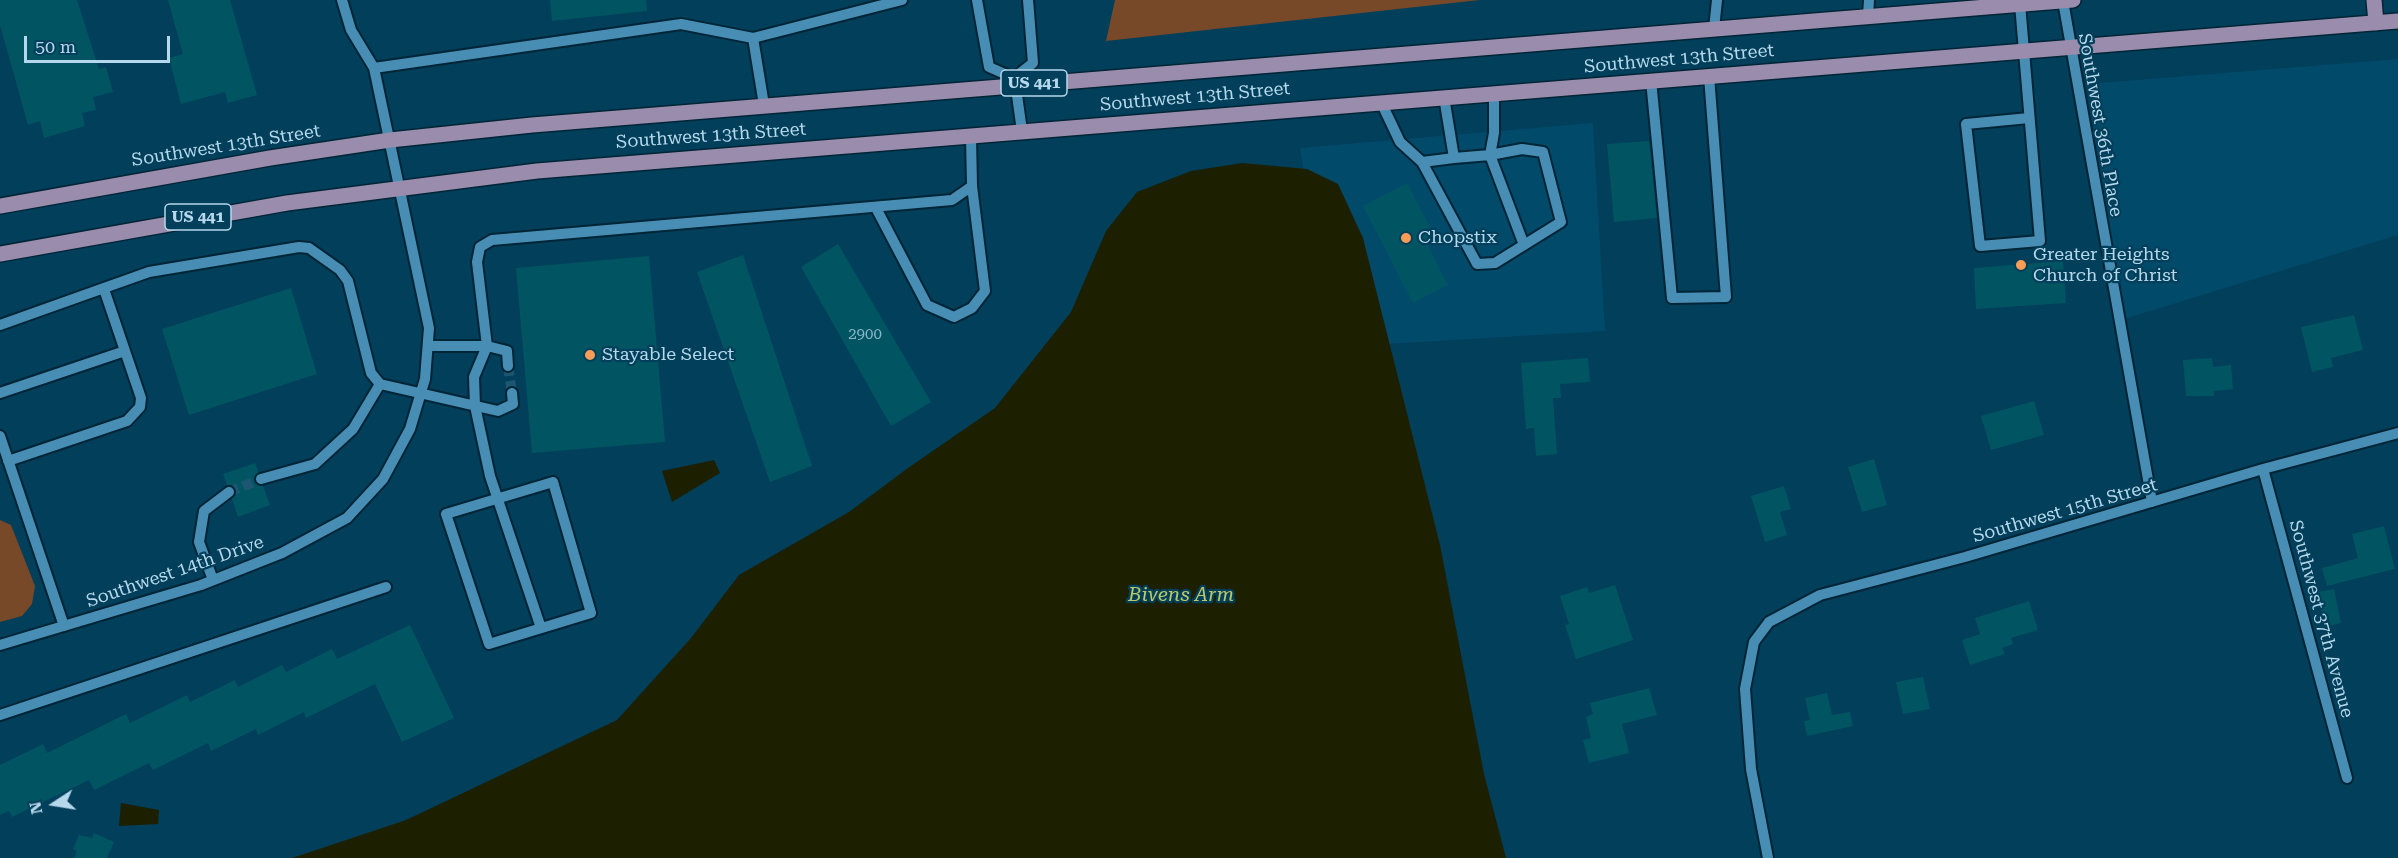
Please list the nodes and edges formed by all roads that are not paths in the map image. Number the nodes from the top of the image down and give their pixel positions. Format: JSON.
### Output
{"nodes":[{"id":1,"x":342,"y":0,"type":"edge"},
{"id":2,"x":902,"y":0,"type":"edge"},
{"id":3,"x":978,"y":0,"type":"edge"},
{"id":4,"x":1028,"y":0,"type":"edge"},
{"id":5,"x":1717,"y":0,"type":"edge"},
{"id":6,"x":1869,"y":0,"type":"edge"},
{"id":7,"x":2068,"y":0,"type":"edge"},
{"id":8,"x":2374,"y":0,"type":"edge"},
{"id":9,"x":2044,"y":1,"type":"edge"},
{"id":10,"x":2020,"y":4,"type":"junction"},
{"id":11,"x":1868,"y":16,"type":"junction"},
{"id":12,"x":2398,"y":21,"type":"edge"},
{"id":13,"x":2376,"y":23,"type":"junction"},
{"id":14,"x":1714,"y":29,"type":"junction"},
{"id":15,"x":753,"y":38,"type":"junction"},
{"id":16,"x":2069,"y":47,"type":"junction"},
{"id":17,"x":2023,"y":51,"type":"junction"},
{"id":18,"x":374,"y":68,"type":"junction"},
{"id":19,"x":1709,"y":76,"type":"junction"},
{"id":20,"x":1651,"y":80,"type":"junction"},
{"id":21,"x":1015,"y":81,"type":"junction"},
{"id":22,"x":1494,"y":93,"type":"junction"},
{"id":23,"x":1444,"y":97,"type":"junction"},
{"id":24,"x":1381,"y":102,"type":"junction"},
{"id":25,"x":764,"y":105,"type":"junction"},
{"id":26,"x":2029,"y":118,"type":"junction"},
{"id":27,"x":1022,"y":131,"type":"junction"},
{"id":28,"x":971,"y":137,"type":"junction"},
{"id":29,"x":390,"y":140,"type":"junction"},
{"id":30,"x":1490,"y":155,"type":"junction"},
{"id":31,"x":1454,"y":158,"type":"junction"},
{"id":32,"x":1422,"y":162,"type":"junction"},
{"id":33,"x":972,"y":186,"type":"junction"},
{"id":34,"x":398,"y":187,"type":"junction"},
{"id":35,"x":0,"y":206,"type":"edge"},
{"id":36,"x":876,"y":208,"type":"junction"},
{"id":37,"x":1524,"y":245,"type":"junction"},
{"id":38,"x":0,"y":254,"type":"edge"},
{"id":39,"x":104,"y":290,"type":"junction"},
{"id":40,"x":0,"y":326,"type":"edge"},
{"id":41,"x":428,"y":345,"type":"junction"},
{"id":42,"x":487,"y":346,"type":"junction"},
{"id":43,"x":125,"y":351,"type":"junction"},
{"id":44,"x":508,"y":366,"type":"tunnel mouth"},
{"id":45,"x":380,"y":384,"type":"junction"},
{"id":46,"x":0,"y":393,"type":"edge"},
{"id":47,"x":512,"y":393,"type":"dead end"},
{"id":48,"x":420,"y":395,"type":"junction"},
{"id":49,"x":475,"y":406,"type":"junction"},
{"id":50,"x":2398,"y":433,"type":"edge"},
{"id":51,"x":0,"y":436,"type":"edge"},
{"id":52,"x":8,"y":460,"type":"junction"},
{"id":53,"x":2263,"y":469,"type":"junction"},
{"id":54,"x":261,"y":479,"type":"tunnel mouth"},
{"id":55,"x":229,"y":492,"type":"tunnel mouth"},
{"id":56,"x":497,"y":497,"type":"junction"},
{"id":57,"x":2152,"y":502,"type":"junction"},
{"id":58,"x":213,"y":580,"type":"junction"},
{"id":59,"x":386,"y":587,"type":"dead end"},
{"id":60,"x":64,"y":626,"type":"junction"},
{"id":61,"x":541,"y":628,"type":"junction"},
{"id":62,"x":0,"y":645,"type":"edge"},
{"id":63,"x":0,"y":715,"type":"edge"},
{"id":64,"x":2348,"y":778,"type":"dead end"},
{"id":65,"x":1768,"y":858,"type":"edge"}],
"edges":[{"from":1,"to":18,"type":"street","name":"Southwest 14th Drive"},
{"from":2,"to":15,"type":"street"},
{"from":3,"to":21,"type":"street"},
{"from":4,"to":21,"type":"street"},
{"from":5,"to":14,"type":"street"},
{"from":6,"to":11,"type":"street"},
{"from":7,"to":9,"type":"main road","name":"Southwest 13th Street","number":"US 441"},
{"from":7,"to":16,"type":"street","name":"Southwest 36th Place"},
{"from":8,"to":13,"type":"main road"},
{"from":9,"to":10,"type":"main road","name":"Southwest 13th Street","number":"US 441"},
{"from":10,"to":11,"type":"main road","name":"Southwest 13th Street","number":"US 441"},
{"from":10,"to":17,"type":"street"},
{"from":11,"to":14,"type":"main road","name":"Southwest 13th Street","number":"US 441"},
{"from":12,"to":13,"type":"main road","name":"Southwest 13th Street","number":"US 441"},
{"from":13,"to":16,"type":"main road","name":"Southwest 13th Street","number":"US 441"},
{"from":14,"to":21,"type":"main road","name":"Southwest 13th Street","number":"US 441"},
{"from":15,"to":18,"type":"street"},
{"from":15,"to":25,"type":"street"},
{"from":16,"to":17,"type":"main road","name":"Southwest 13th Street","number":"US 441"},
{"from":16,"to":57,"type":"street","name":"Southwest 36th Place"},
{"from":17,"to":19,"type":"main road","name":"Southwest 13th Street","number":"US 441"},
{"from":17,"to":26,"type":"street"},
{"from":18,"to":29,"type":"street","name":"Southwest 14th Drive"},
{"from":19,"to":20,"type":"main road","name":"Southwest 13th Street","number":"US 441"},
{"from":19,"to":20,"type":"street"},
{"from":20,"to":22,"type":"main road","name":"Southwest 13th Street","number":"US 441"},
{"from":21,"to":25,"type":"main road","name":"Southwest 13th Street","number":"US 441"},
{"from":21,"to":27,"type":"street"},
{"from":22,"to":23,"type":"main road","name":"Southwest 13th Street","number":"US 441"},
{"from":22,"to":30,"type":"street"},
{"from":23,"to":24,"type":"main road","name":"Southwest 13th Street","number":"US 441"},
{"from":23,"to":31,"type":"street"},
{"from":24,"to":27,"type":"main road","name":"Southwest 13th Street","number":"US 441"},
{"from":24,"to":32,"type":"street"},
{"from":25,"to":29,"type":"main road","name":"Southwest 13th Street","number":"US 441"},
{"from":26,"to":26,"type":"street"},
{"from":27,"to":28,"type":"main road","name":"Southwest 13th Street","number":"US 441"},
{"from":28,"to":33,"type":"street"},
{"from":28,"to":34,"type":"main road","name":"Southwest 13th Street","number":"US 441"},
{"from":29,"to":34,"type":"street","name":"Southwest 14th Drive"},
{"from":29,"to":35,"type":"main road","name":"Southwest 13th Street","number":"US 441"},
{"from":30,"to":31,"type":"street"},
{"from":30,"to":37,"type":"street"},
{"from":30,"to":37,"type":"street"},
{"from":31,"to":32,"type":"street"},
{"from":32,"to":37,"type":"street"},
{"from":33,"to":36,"type":"street"},
{"from":33,"to":36,"type":"street"},
{"from":34,"to":38,"type":"main road","name":"Southwest 13th Street","number":"US 441"},
{"from":34,"to":41,"type":"street","name":"Southwest 14th Drive"},
{"from":36,"to":42,"type":"street"},
{"from":39,"to":40,"type":"street"},
{"from":39,"to":43,"type":"street"},
{"from":39,"to":45,"type":"street"},
{"from":41,"to":42,"type":"street"},
{"from":41,"to":48,"type":"street","name":"Southwest 14th Drive"},
{"from":42,"to":44,"type":"street"},
{"from":42,"to":49,"type":"street"},
{"from":43,"to":46,"type":"street"},
{"from":43,"to":52,"type":"street"},
{"from":45,"to":48,"type":"street"},
{"from":45,"to":54,"type":"street"},
{"from":47,"to":49,"type":"street"},
{"from":48,"to":49,"type":"street"},
{"from":48,"to":58,"type":"street","name":"Southwest 14th Drive"},
{"from":49,"to":56,"type":"street"},
{"from":50,"to":53,"type":"street","name":"Southwest 15th Street"},
{"from":51,"to":52,"type":"street"},
{"from":52,"to":60,"type":"street"},
{"from":53,"to":57,"type":"street","name":"Southwest 15th Street"},
{"from":53,"to":64,"type":"street","name":"Southwest 37th Avenue"},
{"from":55,"to":58,"type":"street"},
{"from":56,"to":61,"type":"street"},
{"from":56,"to":61,"type":"street"},
{"from":56,"to":61,"type":"street"},
{"from":57,"to":65,"type":"street","name":"Southwest 15th Street"},
{"from":58,"to":60,"type":"street","name":"Southwest 14th Drive"},
{"from":59,"to":63,"type":"street"},
{"from":60,"to":62,"type":"street","name":"Southwest 14th Drive"}]}
